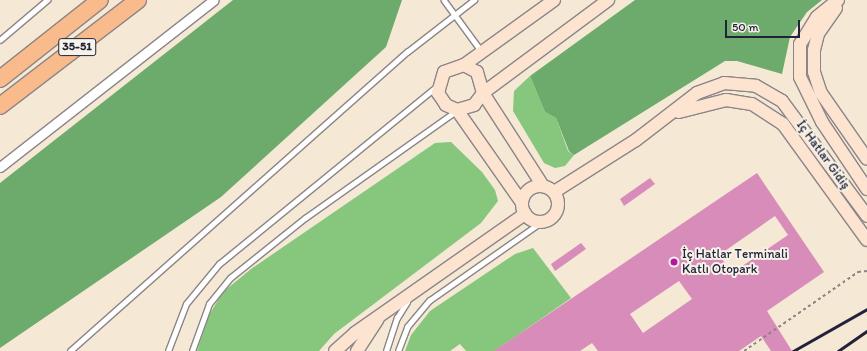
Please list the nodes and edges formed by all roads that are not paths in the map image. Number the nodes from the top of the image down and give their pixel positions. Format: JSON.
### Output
{"nodes":[{"id":1,"x":47,"y":0,"type":"edge"},
{"id":2,"x":100,"y":0,"type":"edge"},
{"id":3,"x":138,"y":0,"type":"edge"},
{"id":4,"x":214,"y":0,"type":"edge"},
{"id":5,"x":444,"y":0,"type":"edge"},
{"id":6,"x":474,"y":0,"type":"edge"},
{"id":7,"x":554,"y":0,"type":"edge"},
{"id":8,"x":608,"y":0,"type":"edge"},
{"id":9,"x":838,"y":0,"type":"edge"},
{"id":10,"x":844,"y":0,"type":"edge"},
{"id":11,"x":453,"y":14,"type":"junction"},
{"id":12,"x":0,"y":40,"type":"edge"},
{"id":13,"x":482,"y":52,"type":"junction"},
{"id":14,"x":464,"y":65,"type":"junction"},
{"id":15,"x":0,"y":79,"type":"edge"},
{"id":16,"x":438,"y":86,"type":"junction"},
{"id":17,"x":482,"y":93,"type":"junction"},
{"id":18,"x":0,"y":106,"type":"edge"},
{"id":19,"x":457,"y":110,"type":"junction"},
{"id":20,"x":672,"y":114,"type":"junction"},
{"id":21,"x":867,"y":159,"type":"edge"},
{"id":22,"x":0,"y":167,"type":"edge"},
{"id":23,"x":549,"y":189,"type":"junction"},
{"id":24,"x":867,"y":189,"type":"edge"},
{"id":25,"x":523,"y":209,"type":"junction"},
{"id":26,"x":867,"y":216,"type":"edge"},
{"id":27,"x":540,"y":223,"type":"junction"},
{"id":28,"x":867,"y":240,"type":"edge"},
{"id":29,"x":423,"y":285,"type":"junction"},
{"id":30,"x":382,"y":313,"type":"junction"},
{"id":31,"x":70,"y":351,"type":"edge"},
{"id":32,"x":168,"y":351,"type":"edge"},
{"id":33,"x":192,"y":351,"type":"edge"},
{"id":34,"x":335,"y":351,"type":"edge"},
{"id":35,"x":357,"y":351,"type":"edge"},
{"id":36,"x":386,"y":351,"type":"edge"},
{"id":37,"x":398,"y":351,"type":"edge"}],
"edges":[{"from":1,"to":12,"type":"lane"},
{"from":2,"to":15,"type":"highway","number":"35-51"},
{"from":3,"to":18,"type":"highway","number":"35-51"},
{"from":4,"to":22,"type":"street"},
{"from":5,"to":11,"type":"lane"},
{"from":6,"to":11,"type":"lane"},
{"from":7,"to":13,"type":"street"},
{"from":8,"to":17,"type":"street"},
{"from":9,"to":24,"type":"street"},
{"from":10,"to":21,"type":"street"},
{"from":11,"to":13,"type":"lane"},
{"from":11,"to":31,"type":"lane"},
{"from":13,"to":14,"type":"street"},
{"from":14,"to":16,"type":"street"},
{"from":14,"to":17,"type":"street"},
{"from":16,"to":19,"type":"street"},
{"from":16,"to":32,"type":"lane"},
{"from":17,"to":19,"type":"street"},
{"from":17,"to":23,"type":"street"},
{"from":19,"to":25,"type":"street"},
{"from":19,"to":33,"type":"lane"},
{"from":20,"to":23,"type":"street"},
{"from":20,"to":26,"type":"street"},
{"from":20,"to":28,"type":"street","name":"İç Hatlar Gidiş"},
{"from":23,"to":25,"type":"street"},
{"from":23,"to":27,"type":"street"},
{"from":25,"to":27,"type":"street"},
{"from":25,"to":29,"type":"street"},
{"from":27,"to":37,"type":"lane"},
{"from":29,"to":30,"type":"street"},
{"from":29,"to":36,"type":"lane"},
{"from":30,"to":34,"type":"street"},
{"from":30,"to":35,"type":"street"}]}
